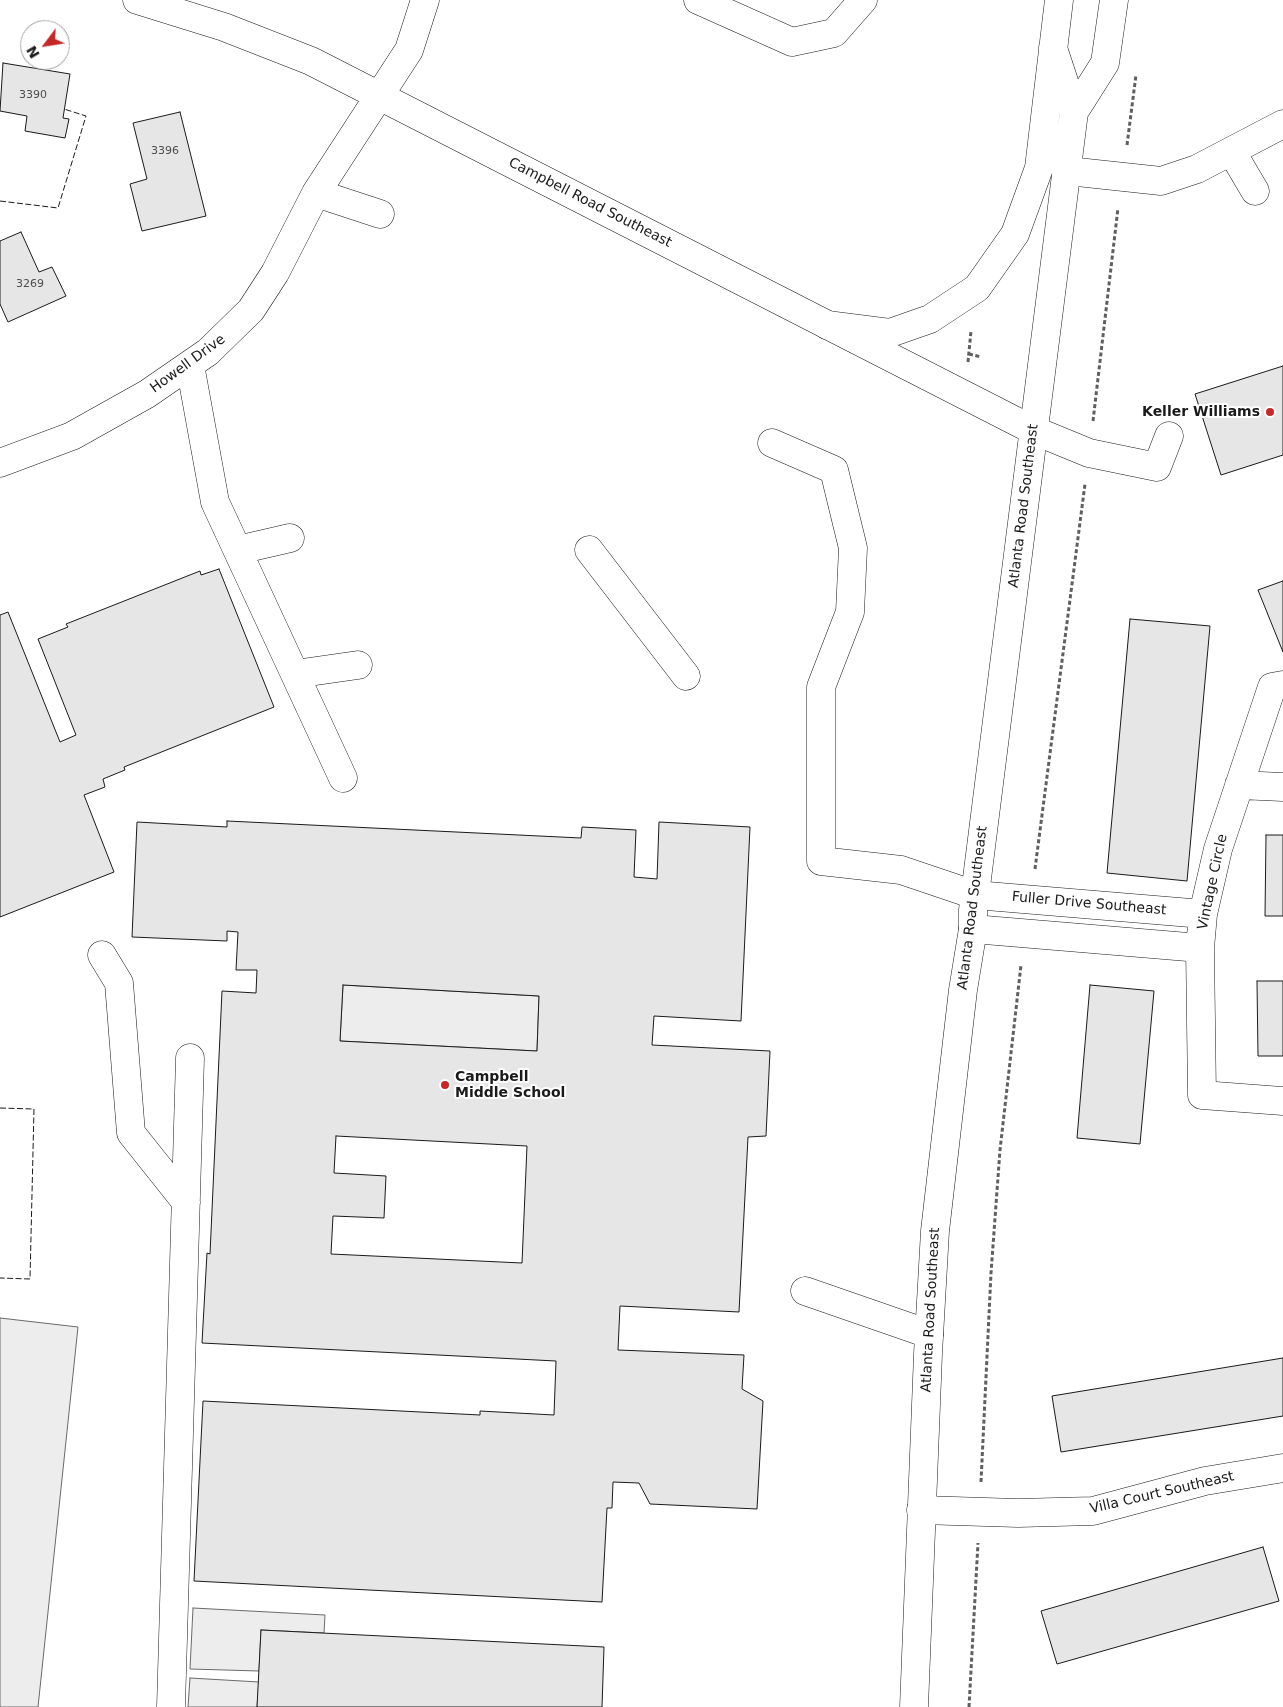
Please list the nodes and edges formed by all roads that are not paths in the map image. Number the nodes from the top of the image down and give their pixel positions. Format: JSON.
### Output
{"nodes":[{"id":1,"x":136,"y":0,"type":"edge"},
{"id":2,"x":425,"y":0,"type":"edge"},
{"id":3,"x":698,"y":0,"type":"edge"},
{"id":4,"x":863,"y":0,"type":"edge"},
{"id":5,"x":1059,"y":0,"type":"edge"},
{"id":6,"x":1114,"y":0,"type":"edge"},
{"id":7,"x":1053,"y":48,"type":"junction"},
{"id":8,"x":380,"y":96,"type":"junction"},
{"id":9,"x":1074,"y":112,"type":"junction"},
{"id":10,"x":1283,"y":124,"type":"edge"},
{"id":11,"x":1232,"y":152,"type":"junction"},
{"id":12,"x":1068,"y":171,"type":"junction"},
{"id":13,"x":1255,"y":191,"type":"dead end"},
{"id":14,"x":316,"y":193,"type":"junction"},
{"id":15,"x":380,"y":214,"type":"dead end"},
{"id":16,"x":827,"y":325,"type":"junction"},
{"id":17,"x":190,"y":365,"type":"junction"},
{"id":18,"x":1033,"y":430,"type":"junction"},
{"id":19,"x":1169,"y":436,"type":"dead end"},
{"id":20,"x":772,"y":443,"type":"dead end"},
{"id":21,"x":0,"y":463,"type":"edge"},
{"id":22,"x":290,"y":538,"type":"dead end"},
{"id":23,"x":238,"y":550,"type":"junction"},
{"id":24,"x":589,"y":550,"type":"dead end"},
{"id":25,"x":358,"y":665,"type":"dead end"},
{"id":26,"x":295,"y":674,"type":"junction"},
{"id":27,"x":686,"y":676,"type":"dead end"},
{"id":28,"x":1283,"y":684,"type":"edge"},
{"id":29,"x":343,"y":778,"type":"dead end"},
{"id":30,"x":1239,"y":785,"type":"junction"},
{"id":31,"x":1283,"y":787,"type":"edge"},
{"id":32,"x":975,"y":895,"type":"junction"},
{"id":33,"x":1203,"y":914,"type":"junction"},
{"id":34,"x":973,"y":929,"type":"junction"},
{"id":35,"x":1200,"y":948,"type":"junction"},
{"id":36,"x":102,"y":954,"type":"dead end"},
{"id":37,"x":190,"y":1058,"type":"dead end"},
{"id":38,"x":1283,"y":1102,"type":"edge"},
{"id":39,"x":186,"y":1202,"type":"junction"},
{"id":40,"x":805,"y":1291,"type":"dead end"},
{"id":41,"x":929,"y":1334,"type":"junction"},
{"id":42,"x":1283,"y":1468,"type":"edge"},
{"id":43,"x":921,"y":1510,"type":"junction"},
{"id":44,"x":171,"y":1707,"type":"edge"},
{"id":45,"x":914,"y":1707,"type":"edge"}],
"edges":[{"from":1,"to":8,"type":"street","name":"Campbell Road Southeast"},
{"from":2,"to":8,"type":"street","name":"Howell Drive"},
{"from":3,"to":4,"type":"street"},
{"from":5,"to":7,"type":"street","name":"Atlanta Road Southeast"},
{"from":6,"to":9,"type":"street","name":"Atlanta Road Southeast"},
{"from":7,"to":9,"type":"street","name":"Atlanta Road Southeast"},
{"from":7,"to":16,"type":"street"},
{"from":8,"to":14,"type":"street","name":"Howell Drive"},
{"from":8,"to":16,"type":"street","name":"Campbell Road Southeast"},
{"from":9,"to":12,"type":"street","name":"Atlanta Road Southeast"},
{"from":10,"to":11,"type":"street"},
{"from":11,"to":12,"type":"street"},
{"from":11,"to":13,"type":"street"},
{"from":12,"to":18,"type":"street","name":"Atlanta Road Southeast"},
{"from":14,"to":15,"type":"street"},
{"from":14,"to":17,"type":"street","name":"Howell Drive"},
{"from":16,"to":18,"type":"street","name":"Campbell Road Southeast"},
{"from":17,"to":21,"type":"street","name":"Howell Drive"},
{"from":17,"to":23,"type":"street"},
{"from":18,"to":19,"type":"street","name":"Campbell Road Southeast"},
{"from":18,"to":32,"type":"street","name":"Atlanta Road Southeast"},
{"from":20,"to":32,"type":"street","name":"Fuller Drive Southeast"},
{"from":22,"to":23,"type":"street"},
{"from":23,"to":26,"type":"street"},
{"from":24,"to":27,"type":"street"},
{"from":25,"to":26,"type":"street"},
{"from":26,"to":29,"type":"street"},
{"from":28,"to":30,"type":"street","name":"Vintage Circle"},
{"from":30,"to":31,"type":"street"},
{"from":30,"to":33,"type":"street","name":"Vintage Circle"},
{"from":32,"to":33,"type":"street","name":"Fuller Drive Southeast"},
{"from":32,"to":34,"type":"street","name":"Atlanta Road Southeast"},
{"from":33,"to":35,"type":"street","name":"Vintage Circle"},
{"from":34,"to":35,"type":"street"},
{"from":34,"to":41,"type":"street","name":"Atlanta Road Southeast"},
{"from":35,"to":38,"type":"street","name":"Vintage Circle"},
{"from":36,"to":39,"type":"street"},
{"from":37,"to":39,"type":"street"},
{"from":39,"to":44,"type":"street"},
{"from":40,"to":41,"type":"street"},
{"from":41,"to":43,"type":"street","name":"Atlanta Road Southeast"},
{"from":42,"to":43,"type":"street","name":"Villa Court Southeast"},
{"from":43,"to":45,"type":"street","name":"Atlanta Road Southeast"}]}
